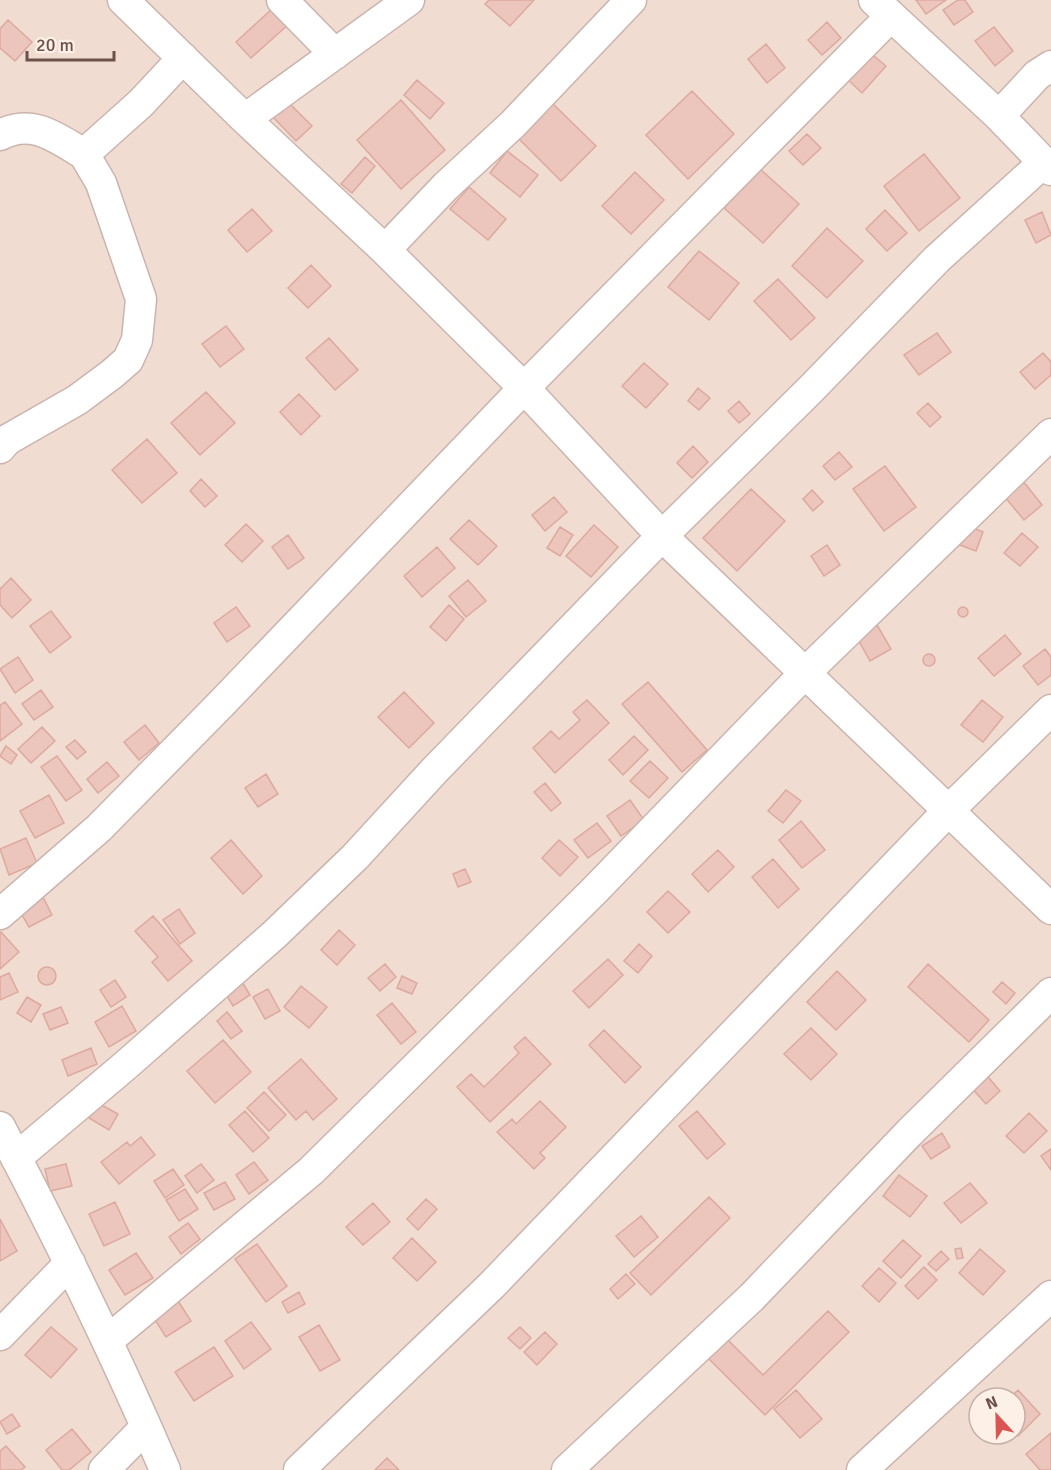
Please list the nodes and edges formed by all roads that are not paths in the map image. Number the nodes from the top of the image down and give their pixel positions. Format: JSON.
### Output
{"nodes":[{"id":1,"x":123,"y":0,"type":"edge"},
{"id":2,"x":282,"y":0,"type":"edge"},
{"id":3,"x":409,"y":0,"type":"edge"},
{"id":4,"x":631,"y":0,"type":"edge"},
{"id":5,"x":882,"y":8,"type":"edge"},
{"id":6,"x":335,"y":54,"type":"junction"},
{"id":7,"x":183,"y":58,"type":"junction"},
{"id":8,"x":1051,"y":66,"type":"edge"},
{"id":9,"x":999,"y":116,"type":"junction"},
{"id":10,"x":245,"y":119,"type":"junction"},
{"id":11,"x":0,"y":135,"type":"edge"},
{"id":12,"x":84,"y":154,"type":"junction"},
{"id":13,"x":1048,"y":166,"type":"edge"},
{"id":14,"x":385,"y":250,"type":"junction"},
{"id":15,"x":524,"y":388,"type":"junction"},
{"id":16,"x":1051,"y":434,"type":"edge"},
{"id":17,"x":0,"y":448,"type":"edge"},
{"id":18,"x":662,"y":536,"type":"junction"},
{"id":19,"x":806,"y":672,"type":"junction"},
{"id":20,"x":1051,"y":710,"type":"edge"},
{"id":21,"x":949,"y":810,"type":"junction"},
{"id":22,"x":1051,"y":909,"type":"edge"},
{"id":23,"x":0,"y":914,"type":"edge"},
{"id":24,"x":1051,"y":993,"type":"edge"},
{"id":25,"x":0,"y":1127,"type":"edge"},
{"id":26,"x":16,"y":1158,"type":"junction"},
{"id":27,"x":70,"y":1263,"type":"junction"},
{"id":28,"x":1051,"y":1296,"type":"edge"},
{"id":29,"x":0,"y":1335,"type":"edge"},
{"id":30,"x":107,"y":1341,"type":"junction"},
{"id":31,"x":146,"y":1427,"type":"junction"},
{"id":32,"x":104,"y":1470,"type":"edge"},
{"id":33,"x":165,"y":1470,"type":"edge"},
{"id":34,"x":299,"y":1470,"type":"edge"},
{"id":35,"x":567,"y":1470,"type":"edge"},
{"id":36,"x":862,"y":1470,"type":"edge"}],
"edges":[{"from":1,"to":7,"type":"street"},
{"from":2,"to":6,"type":"street"},
{"from":3,"to":6,"type":"street"},
{"from":4,"to":14,"type":"street"},
{"from":5,"to":9,"type":"street"},
{"from":5,"to":15,"type":"street"},
{"from":6,"to":10,"type":"street"},
{"from":7,"to":10,"type":"street"},
{"from":7,"to":12,"type":"street"},
{"from":8,"to":9,"type":"street"},
{"from":9,"to":13,"type":"street"},
{"from":10,"to":14,"type":"street"},
{"from":11,"to":12,"type":"street"},
{"from":12,"to":17,"type":"street"},
{"from":13,"to":18,"type":"street"},
{"from":14,"to":15,"type":"street"},
{"from":15,"to":18,"type":"street"},
{"from":15,"to":23,"type":"street"},
{"from":16,"to":19,"type":"street"},
{"from":18,"to":19,"type":"street"},
{"from":18,"to":26,"type":"street"},
{"from":19,"to":21,"type":"street"},
{"from":19,"to":30,"type":"street"},
{"from":20,"to":21,"type":"street"},
{"from":21,"to":22,"type":"street"},
{"from":21,"to":34,"type":"street"},
{"from":24,"to":35,"type":"street"},
{"from":25,"to":26,"type":"street"},
{"from":26,"to":27,"type":"street"},
{"from":27,"to":29,"type":"street"},
{"from":27,"to":30,"type":"street"},
{"from":28,"to":36,"type":"street"},
{"from":30,"to":31,"type":"street"},
{"from":31,"to":32,"type":"street"},
{"from":31,"to":33,"type":"street"}]}
